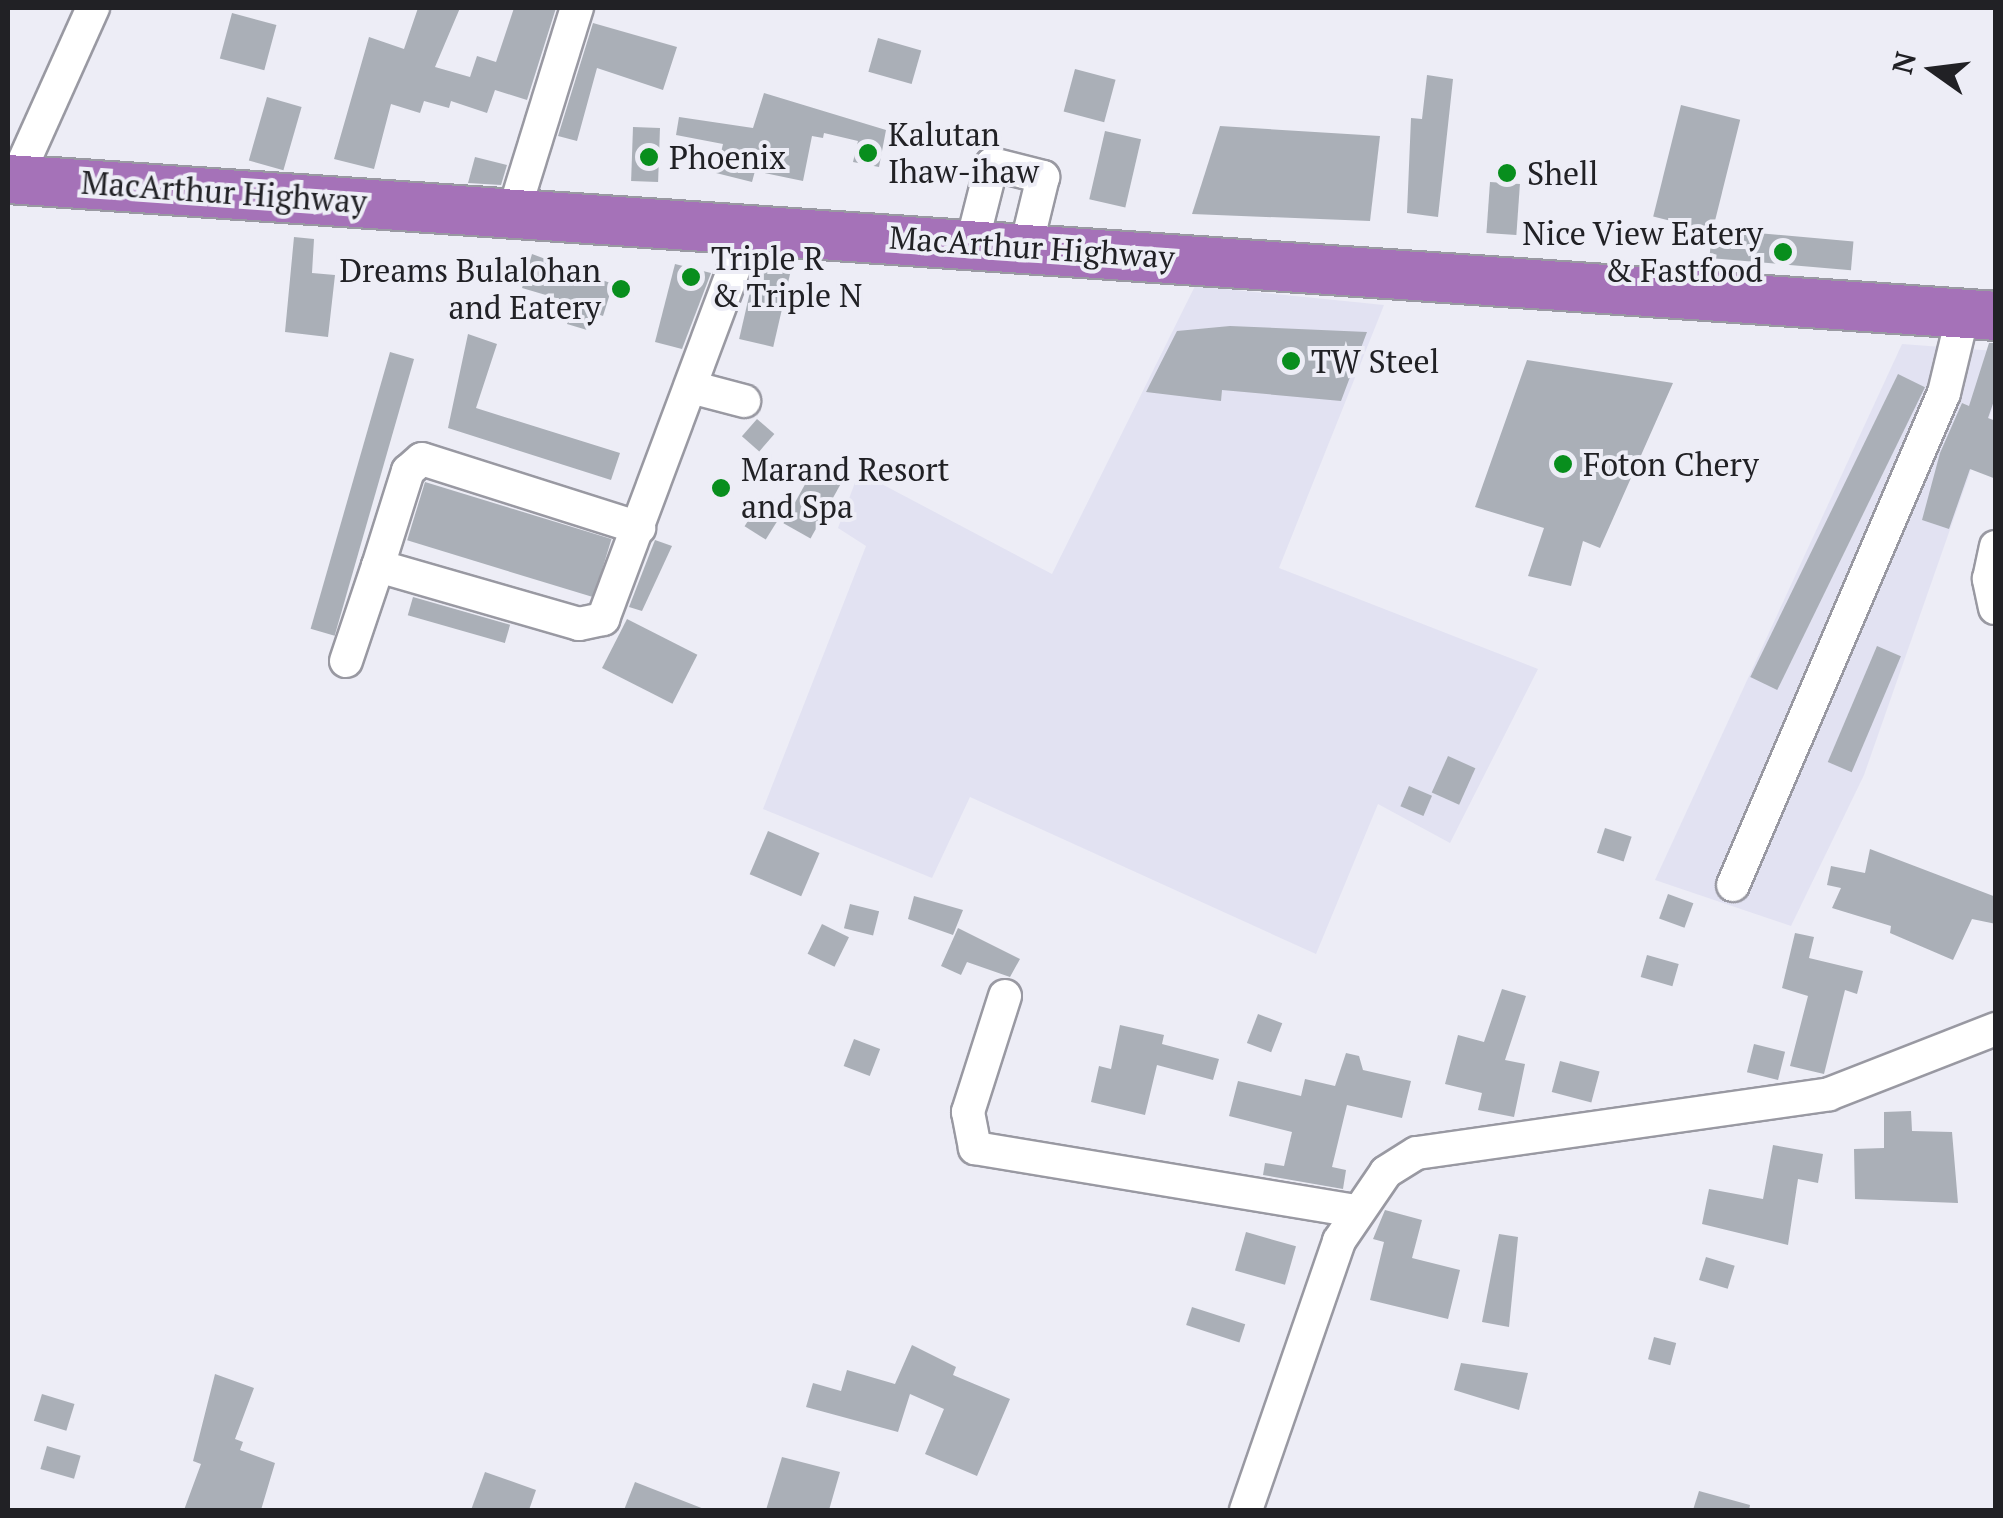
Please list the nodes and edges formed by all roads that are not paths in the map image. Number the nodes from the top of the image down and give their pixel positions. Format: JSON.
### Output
{"nodes":[{"id":1,"x":93,"y":8,"type":"edge"},
{"id":2,"x":578,"y":8,"type":"edge"},
{"id":3,"x":12,"y":179,"type":"edge"},
{"id":4,"x":514,"y":211,"type":"junction"},
{"id":5,"x":749,"y":228,"type":"junction"},
{"id":6,"x":972,"y":243,"type":"junction"},
{"id":7,"x":1026,"y":247,"type":"junction"},
{"id":8,"x":1979,"y":315,"type":"edge"},
{"id":9,"x":691,"y":387,"type":"junction"},
{"id":10,"x":744,"y":401,"type":"dead end"},
{"id":11,"x":639,"y":528,"type":"junction"},
{"id":12,"x":1996,"y":547,"type":"edge"},
{"id":13,"x":378,"y":566,"type":"junction"},
{"id":14,"x":1996,"y":608,"type":"edge"},
{"id":15,"x":346,"y":661,"type":"dead end"},
{"id":16,"x":1733,"y":885,"type":"dead end"},
{"id":17,"x":1006,"y":996,"type":"dead end"},
{"id":18,"x":1996,"y":1029,"type":"edge"},
{"id":19,"x":1355,"y":1212,"type":"junction"},
{"id":20,"x":1246,"y":1510,"type":"edge"}],
"edges":[{"from":1,"to":3,"type":"street"},
{"from":2,"to":4,"type":"street"},
{"from":3,"to":4,"type":"highway","name":"MacArthur Highway"},
{"from":4,"to":5,"type":"highway","name":"MacArthur Highway"},
{"from":5,"to":6,"type":"highway","name":"MacArthur Highway"},
{"from":5,"to":9,"type":"street"},
{"from":6,"to":7,"type":"highway","name":"MacArthur Highway"},
{"from":6,"to":7,"type":"street"},
{"from":7,"to":8,"type":"highway","name":"MacArthur Highway"},
{"from":8,"to":16,"type":"street"},
{"from":9,"to":10,"type":"street"},
{"from":9,"to":11,"type":"street"},
{"from":11,"to":13,"type":"street"},
{"from":11,"to":13,"type":"street"},
{"from":12,"to":14,"type":"street"},
{"from":13,"to":15,"type":"street"},
{"from":17,"to":19,"type":"street"},
{"from":18,"to":19,"type":"street"},
{"from":19,"to":20,"type":"street"}]}
